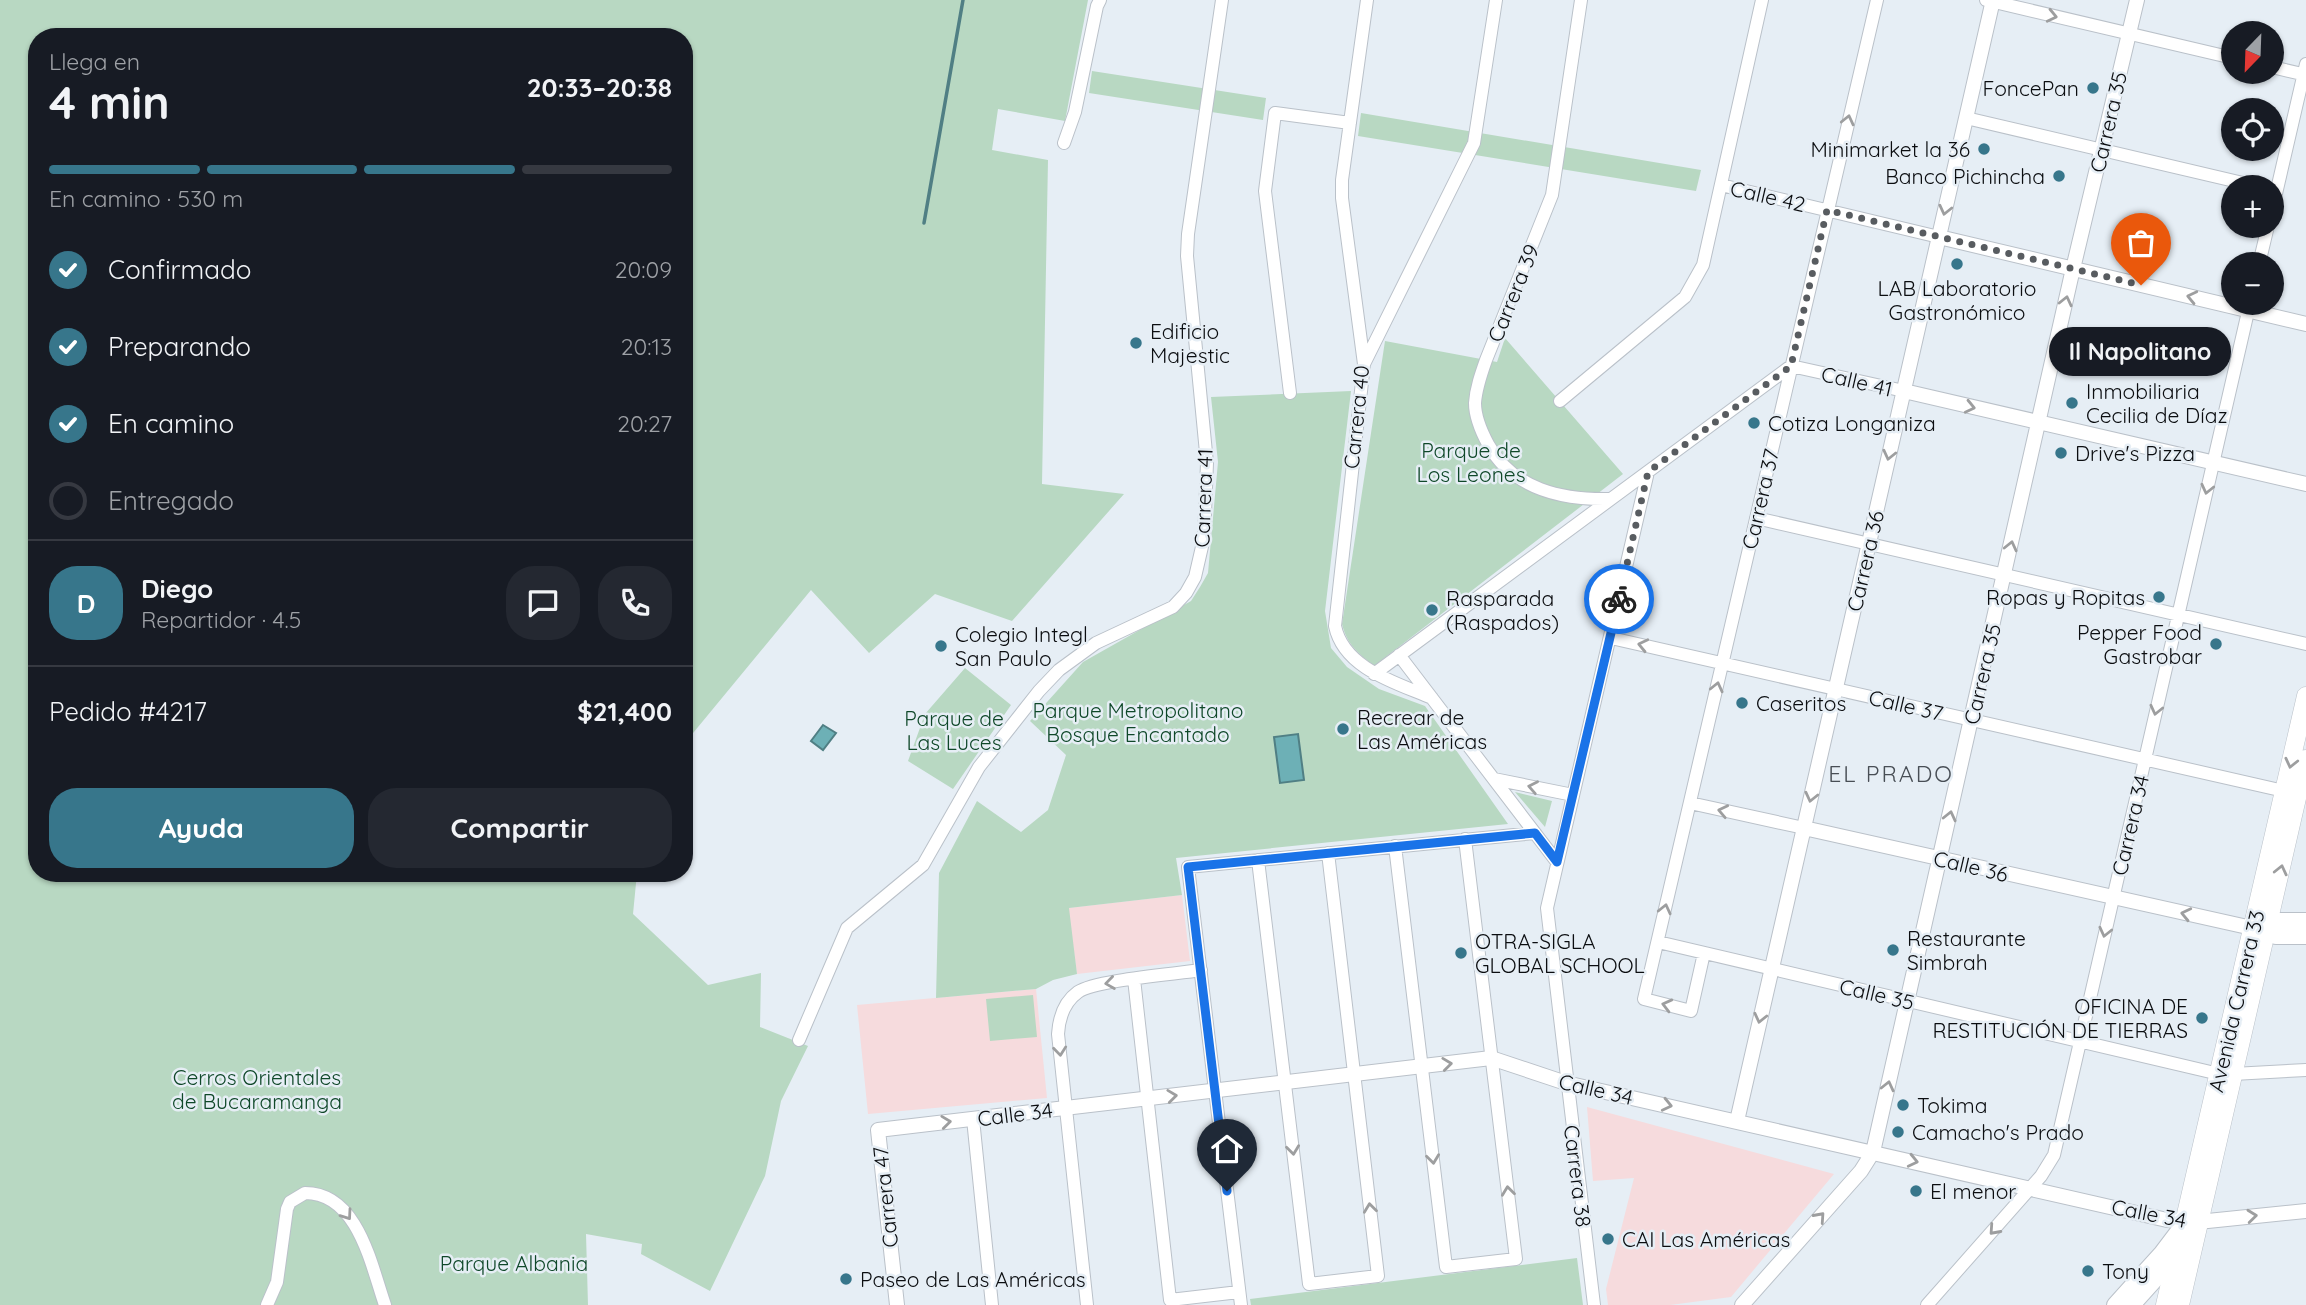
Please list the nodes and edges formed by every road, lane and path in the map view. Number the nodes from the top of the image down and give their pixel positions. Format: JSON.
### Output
{"nodes":[{"id":1,"x":1101,"y":0,"type":"edge"},
{"id":2,"x":1222,"y":0,"type":"edge"},
{"id":3,"x":1367,"y":0,"type":"edge"},
{"id":4,"x":1496,"y":0,"type":"edge"},
{"id":5,"x":1581,"y":0,"type":"edge"},
{"id":6,"x":1762,"y":0,"type":"edge"},
{"id":7,"x":1877,"y":0,"type":"edge"},
{"id":8,"x":2137,"y":0,"type":"edge"},
{"id":9,"x":1991,"y":1,"type":"edge"},
{"id":10,"x":2129,"y":34,"type":"junction"},
{"id":11,"x":2221,"y":55,"type":"edge"},
{"id":12,"x":2284,"y":68,"type":"edge"},
{"id":13,"x":2305,"y":71,"type":"edge"},
{"id":14,"x":1966,"y":118,"type":"junction"},
{"id":15,"x":1350,"y":123,"type":"junction"},
{"id":16,"x":1064,"y":143,"type":"dead end"},
{"id":17,"x":2102,"y":150,"type":"junction"},
{"id":18,"x":2278,"y":175,"type":"edge"},
{"id":19,"x":2221,"y":178,"type":"edge"},
{"id":20,"x":1721,"y":185,"type":"junction"},
{"id":21,"x":1827,"y":210,"type":"junction"},
{"id":22,"x":1939,"y":237,"type":"junction"},
{"id":23,"x":2073,"y":269,"type":"junction"},
{"id":24,"x":2221,"y":301,"type":"edge"},
{"id":25,"x":2247,"y":315,"type":"edge"},
{"id":26,"x":2276,"y":315,"type":"edge"},
{"id":27,"x":2306,"y":324,"type":"edge"},
{"id":28,"x":1364,"y":365,"type":"junction"},
{"id":29,"x":1791,"y":366,"type":"junction"},
{"id":30,"x":1904,"y":391,"type":"junction"},
{"id":31,"x":1290,"y":393,"type":"dead end"},
{"id":32,"x":1560,"y":401,"type":"dead end"},
{"id":33,"x":2039,"y":423,"type":"junction"},
{"id":34,"x":2213,"y":463,"type":"junction"},
{"id":35,"x":1648,"y":472,"type":"junction"},
{"id":36,"x":2306,"y":484,"type":"edge"},
{"id":37,"x":1611,"y":499,"type":"junction"},
{"id":38,"x":1756,"y":518,"type":"junction"},
{"id":39,"x":1869,"y":543,"type":"junction"},
{"id":40,"x":2004,"y":575,"type":"junction"},
{"id":41,"x":2178,"y":615,"type":"junction"},
{"id":42,"x":1611,"y":638,"type":"junction"},
{"id":43,"x":2306,"y":644,"type":"edge"},
{"id":44,"x":1399,"y":655,"type":"junction"},
{"id":45,"x":1722,"y":663,"type":"junction"},
{"id":46,"x":1374,"y":674,"type":"junction"},
{"id":47,"x":1836,"y":689,"type":"junction"},
{"id":48,"x":2306,"y":696,"type":"edge"},
{"id":49,"x":1432,"y":698,"type":"junction"},
{"id":50,"x":1971,"y":720,"type":"junction"},
{"id":51,"x":2145,"y":759,"type":"junction"},
{"id":52,"x":2306,"y":759,"type":"edge"},
{"id":53,"x":1494,"y":779,"type":"junction"},
{"id":54,"x":2296,"y":793,"type":"edge"},
{"id":55,"x":1573,"y":795,"type":"junction"},
{"id":56,"x":1690,"y":803,"type":"junction"},
{"id":57,"x":1804,"y":828,"type":"junction"},
{"id":58,"x":1535,"y":833,"type":"junction"},
{"id":59,"x":1465,"y":839,"type":"junction"},
{"id":60,"x":1395,"y":846,"type":"junction"},
{"id":61,"x":1328,"y":853,"type":"junction"},
{"id":62,"x":1940,"y":859,"type":"junction"},
{"id":63,"x":1258,"y":860,"type":"junction"},
{"id":64,"x":1557,"y":862,"type":"junction"},
{"id":65,"x":2113,"y":898,"type":"junction"},
{"id":66,"x":2306,"y":921,"type":"edge"},
{"id":67,"x":2260,"y":929,"type":"junction"},
{"id":68,"x":2306,"y":936,"type":"edge"},
{"id":69,"x":1658,"y":942,"type":"junction"},
{"id":70,"x":1704,"y":953,"type":"junction"},
{"id":71,"x":1772,"y":969,"type":"junction"},
{"id":72,"x":1200,"y":970,"type":"junction"},
{"id":73,"x":1134,"y":979,"type":"junction"},
{"id":74,"x":1908,"y":1001,"type":"junction"},
{"id":75,"x":799,"y":1041,"type":"dead end"},
{"id":76,"x":2081,"y":1041,"type":"junction"},
{"id":77,"x":1492,"y":1058,"type":"junction"},
{"id":78,"x":1422,"y":1066,"type":"junction"},
{"id":79,"x":2306,"y":1070,"type":"edge"},
{"id":80,"x":1354,"y":1074,"type":"junction"},
{"id":81,"x":2226,"y":1074,"type":"junction"},
{"id":82,"x":1285,"y":1083,"type":"junction"},
{"id":83,"x":1566,"y":1083,"type":"junction"},
{"id":84,"x":1215,"y":1091,"type":"junction"},
{"id":85,"x":1147,"y":1099,"type":"junction"},
{"id":86,"x":1066,"y":1108,"type":"junction"},
{"id":87,"x":973,"y":1119,"type":"junction"},
{"id":88,"x":1737,"y":1121,"type":"junction"},
{"id":89,"x":878,"y":1130,"type":"joint"},
{"id":90,"x":1873,"y":1152,"type":"junction"},
{"id":91,"x":2031,"y":1188,"type":"junction"},
{"id":92,"x":2306,"y":1210,"type":"edge"},
{"id":93,"x":2191,"y":1222,"type":"junction"},
{"id":94,"x":2176,"y":1257,"type":"junction"},
{"id":95,"x":1240,"y":1299,"type":"edge"},
{"id":96,"x":267,"y":1305,"type":"edge"},
{"id":97,"x":385,"y":1305,"type":"edge"},
{"id":98,"x":897,"y":1305,"type":"edge"},
{"id":99,"x":992,"y":1305,"type":"edge"},
{"id":100,"x":1087,"y":1305,"type":"edge"},
{"id":101,"x":1594,"y":1305,"type":"edge"},
{"id":102,"x":1742,"y":1305,"type":"edge"},
{"id":103,"x":1927,"y":1305,"type":"edge"},
{"id":104,"x":2115,"y":1305,"type":"edge"},
{"id":105,"x":2132,"y":1305,"type":"edge"},
{"id":106,"x":2165,"y":1305,"type":"edge"},
{"id":107,"x":2180,"y":1305,"type":"edge"}],
"edges":[{"from":1,"to":16,"type":"street"},
{"from":2,"to":75,"type":"street","name":"Carrera 41"},
{"from":3,"to":15,"type":"street","name":"Carrera 40"},
{"from":4,"to":28,"type":"street"},
{"from":5,"to":37,"type":"street","name":"Carrera 39"},
{"from":6,"to":20,"type":"street"},
{"from":21,"to":7,"type":"street","name":"Carrera 37","one_way":true},
{"from":8,"to":10,"type":"street","name":"Carrera 35"},
{"from":9,"to":10,"type":"street","one_way":true},
{"from":9,"to":14,"type":"street","name":"Carrera 36"},
{"from":10,"to":11,"type":"street"},
{"from":10,"to":17,"type":"street","name":"Carrera 35"},
{"from":12,"to":13,"type":"street"},
{"from":13,"to":18,"type":"street"},
{"from":14,"to":17,"type":"street"},
{"from":14,"to":22,"type":"street","name":"Carrera 36","one_way":true},
{"from":15,"to":28,"type":"street","name":"Carrera 40"},
{"from":15,"to":31,"type":"street"},
{"from":17,"to":19,"type":"street"},
{"from":17,"to":23,"type":"street","name":"Carrera 35"},
{"from":20,"to":21,"type":"street","name":"Calle 42"},
{"from":20,"to":32,"type":"street"},
{"from":21,"to":22,"type":"street","name":"Calle 42"},
{"from":21,"to":29,"type":"street","name":"Carrera 37"},
{"from":22,"to":23,"type":"street","name":"Calle 42"},
{"from":22,"to":30,"type":"street","name":"Carrera 36"},
{"from":24,"to":23,"type":"street","name":"Calle 42","one_way":true},
{"from":33,"to":23,"type":"street","name":"Carrera 35","one_way":true},
{"from":25,"to":34,"type":"street","name":"Carrera 34"},
{"from":26,"to":27,"type":"street","name":"Calle 42"},
{"from":28,"to":46,"type":"street","name":"Carrera 40"},
{"from":29,"to":30,"type":"street","name":"Calle 41"},
{"from":29,"to":35,"type":"street"},
{"from":29,"to":38,"type":"street","name":"Carrera 37"},
{"from":30,"to":33,"type":"street","name":"Calle 41","one_way":true},
{"from":30,"to":39,"type":"street","name":"Carrera 36","one_way":true},
{"from":33,"to":34,"type":"street","name":"Calle 41"},
{"from":40,"to":33,"type":"street","name":"Carrera 35","one_way":true},
{"from":34,"to":36,"type":"street","name":"Calle 41"},
{"from":34,"to":41,"type":"street","name":"Carrera 34","one_way":true},
{"from":35,"to":37,"type":"street"},
{"from":35,"to":42,"type":"street","name":"Carrera 38"},
{"from":37,"to":44,"type":"street"},
{"from":38,"to":39,"type":"street"},
{"from":38,"to":45,"type":"street","name":"Carrera 37"},
{"from":39,"to":40,"type":"street"},
{"from":39,"to":47,"type":"street","name":"Carrera 36"},
{"from":40,"to":41,"type":"street"},
{"from":40,"to":50,"type":"street","name":"Carrera 35"},
{"from":41,"to":43,"type":"street"},
{"from":41,"to":51,"type":"street","name":"Carrera 34","one_way":true},
{"from":45,"to":42,"type":"street","name":"Calle 37","one_way":true},
{"from":42,"to":55,"type":"street","name":"Carrera 38"},
{"from":44,"to":46,"type":"street"},
{"from":44,"to":49,"type":"street"},
{"from":45,"to":47,"type":"street","name":"Calle 37"},
{"from":56,"to":45,"type":"street","name":"Carrera 37","one_way":true},
{"from":46,"to":49,"type":"street","name":"Carrera 40"},
{"from":47,"to":50,"type":"street","name":"Calle 37"},
{"from":47,"to":57,"type":"street","name":"Carrera 36","one_way":true},
{"from":48,"to":54,"type":"main road","name":"Avenida Carrera 33","one_way":true},
{"from":49,"to":53,"type":"street"},
{"from":50,"to":51,"type":"street","name":"Calle 37"},
{"from":62,"to":50,"type":"street","name":"Carrera 35","one_way":true},
{"from":51,"to":54,"type":"street","name":"Calle 37"},
{"from":51,"to":65,"type":"street","name":"Carrera 34"},
{"from":52,"to":54,"type":"main road","name":"Avenida Carrera 33"},
{"from":55,"to":53,"type":"street","one_way":true},
{"from":53,"to":58,"type":"street"},
{"from":54,"to":67,"type":"main road","name":"Avenida Carrera 33"},
{"from":55,"to":64,"type":"street","name":"Carrera 38"},
{"from":57,"to":56,"type":"street","name":"Calle 36","one_way":true},
{"from":69,"to":56,"type":"street","name":"Carrera 37","one_way":true},
{"from":57,"to":62,"type":"street","name":"Calle 36"},
{"from":57,"to":71,"type":"street","name":"Carrera 36"},
{"from":58,"to":59,"type":"street"},
{"from":58,"to":64,"type":"street"},
{"from":59,"to":60,"type":"street"},
{"from":59,"to":77,"type":"street"},
{"from":60,"to":61,"type":"street"},
{"from":60,"to":78,"type":"street"},
{"from":61,"to":63,"type":"street"},
{"from":61,"to":80,"type":"street"},
{"from":62,"to":65,"type":"street","name":"Calle 36"},
{"from":62,"to":74,"type":"street","name":"Carrera 35"},
{"from":63,"to":72,"type":"street"},
{"from":63,"to":82,"type":"street"},
{"from":64,"to":83,"type":"street","name":"Carrera 38"},
{"from":67,"to":65,"type":"street","name":"Calle 36","one_way":true},
{"from":65,"to":76,"type":"street","name":"Carrera 34","one_way":true},
{"from":66,"to":67,"type":"main road"},
{"from":67,"to":68,"type":"main road"},
{"from":67,"to":81,"type":"main road","name":"Avenida Carrera 33"},
{"from":69,"to":70,"type":"street","name":"Calle 35"},
{"from":70,"to":69,"type":"street","name":"Carrera 37","one_way":true},
{"from":70,"to":71,"type":"street","name":"Calle 35"},
{"from":71,"to":74,"type":"street","name":"Calle 35"},
{"from":71,"to":88,"type":"street","name":"Carrera 36","one_way":true},
{"from":72,"to":73,"type":"street"},
{"from":72,"to":84,"type":"street"},
{"from":73,"to":85,"type":"street"},
{"from":73,"to":86,"type":"street","one_way":true},
{"from":74,"to":76,"type":"street","name":"Calle 35"},
{"from":90,"to":74,"type":"street","name":"Carrera 35","one_way":true},
{"from":76,"to":81,"type":"street","name":"Calle 35"},
{"from":76,"to":91,"type":"street","name":"Carrera 34"},
{"from":78,"to":77,"type":"street","name":"Calle 34","one_way":true},
{"from":78,"to":77,"type":"street","one_way":true},
{"from":77,"to":83,"type":"street","name":"Calle 34"},
{"from":78,"to":80,"type":"street","name":"Calle 34"},
{"from":79,"to":81,"type":"street","name":"Calle 35"},
{"from":80,"to":82,"type":"street","name":"Calle 34"},
{"from":82,"to":80,"type":"street","one_way":true},
{"from":81,"to":93,"type":"main road","name":"Avenida Carrera 33"},
{"from":82,"to":84,"type":"street","name":"Calle 34"},
{"from":83,"to":88,"type":"street","name":"Calle 34","one_way":true},
{"from":83,"to":101,"type":"street","name":"Carrera 38"},
{"from":85,"to":84,"type":"street","name":"Calle 34","one_way":true},
{"from":84,"to":95,"type":"street"},
{"from":85,"to":86,"type":"street","name":"Calle 34"},
{"from":85,"to":95,"type":"street"},
{"from":86,"to":87,"type":"street","name":"Calle 34"},
{"from":86,"to":100,"type":"street"},
{"from":89,"to":87,"type":"street","name":"Calle 34","one_way":true},
{"from":87,"to":99,"type":"street"},
{"from":88,"to":90,"type":"street","name":"Calle 34"},
{"from":89,"to":98,"type":"street","name":"Carrera 47"},
{"from":90,"to":91,"type":"street","name":"Calle 34","one_way":true},
{"from":102,"to":90,"type":"street","name":"Carrera 35","one_way":true},
{"from":91,"to":93,"type":"street","name":"Calle 34"},
{"from":91,"to":103,"type":"street","name":"Carrera 34","one_way":true},
{"from":93,"to":92,"type":"street","name":"Calle 34","one_way":true},
{"from":93,"to":94,"type":"main road","name":"Avenida Carrera 33"},
{"from":93,"to":104,"type":"main road"},
{"from":93,"to":107,"type":"main road","name":"Avenida Carrera 33"},
{"from":94,"to":105,"type":"main road"},
{"from":94,"to":106,"type":"main road","name":"Avenida Carrera 33"},
{"from":96,"to":97,"type":"street","one_way":true}]}
